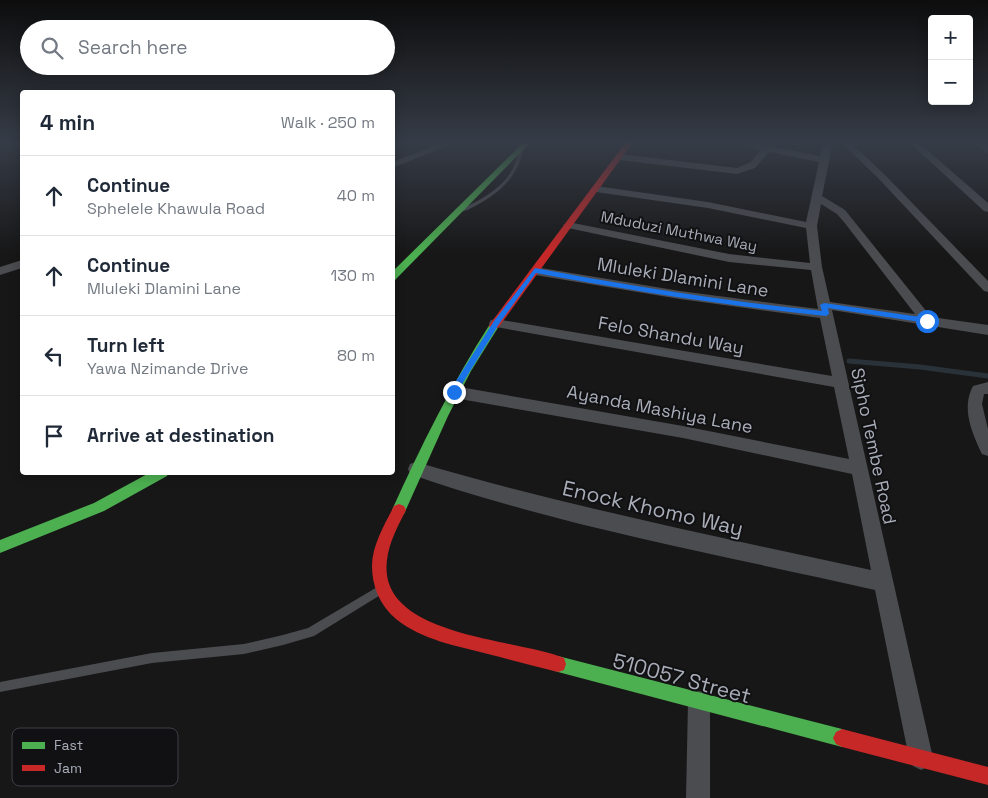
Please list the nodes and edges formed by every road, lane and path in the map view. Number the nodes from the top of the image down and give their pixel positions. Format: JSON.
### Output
{"nodes":[{"id":1,"x":491,"y":179,"type":"edge"},
{"id":2,"x":603,"y":179,"type":"edge"},
{"id":3,"x":820,"y":179,"type":"edge"},
{"id":4,"x":884,"y":179,"type":"edge"},
{"id":5,"x":955,"y":179,"type":"edge"},
{"id":6,"x":596,"y":189,"type":"junction"},
{"id":7,"x":816,"y":197,"type":"junction"},
{"id":8,"x":988,"y":209,"type":"edge"},
{"id":9,"x":568,"y":225,"type":"junction"},
{"id":10,"x":811,"y":226,"type":"junction"},
{"id":11,"x":20,"y":265,"type":"edge"},
{"id":12,"x":816,"y":267,"type":"junction"},
{"id":13,"x":535,"y":270,"type":"junction"},
{"id":14,"x":0,"y":271,"type":"edge"},
{"id":15,"x":395,"y":275,"type":"edge"},
{"id":16,"x":988,"y":288,"type":"edge"},
{"id":17,"x":825,"y":310,"type":"junction"},
{"id":18,"x":927,"y":321,"type":"junction"},
{"id":19,"x":496,"y":323,"type":"junction"},
{"id":20,"x":988,"y":330,"type":"edge"},
{"id":21,"x":840,"y":383,"type":"junction"},
{"id":22,"x":988,"y":388,"type":"edge"},
{"id":23,"x":454,"y":392,"type":"junction"},
{"id":24,"x":988,"y":449,"type":"edge"},
{"id":25,"x":859,"y":468,"type":"junction"},
{"id":26,"x":416,"y":469,"type":"junction"},
{"id":27,"x":158,"y":475,"type":"edge"},
{"id":28,"x":0,"y":547,"type":"edge"},
{"id":29,"x":883,"y":582,"type":"junction"},
{"id":30,"x":383,"y":588,"type":"junction"},
{"id":31,"x":0,"y":687,"type":"edge"},
{"id":32,"x":699,"y":702,"type":"junction"},
{"id":33,"x":921,"y":758,"type":"junction"},
{"id":34,"x":988,"y":776,"type":"edge"},
{"id":35,"x":698,"y":798,"type":"edge"}],
"edges":[{"from":1,"to":15,"type":"street"},
{"from":2,"to":6,"type":"street"},
{"from":3,"to":7,"type":"street","name":"Sipho Tembe Road"},
{"from":4,"to":16,"type":"street"},
{"from":5,"to":8,"type":"street"},
{"from":6,"to":9,"type":"street"},
{"from":6,"to":10,"type":"street"},
{"from":7,"to":10,"type":"street","name":"Sipho Tembe Road"},
{"from":7,"to":18,"type":"street"},
{"from":9,"to":12,"type":"street","name":"Mduduzi Muthwa Way"},
{"from":9,"to":13,"type":"street"},
{"from":10,"to":12,"type":"street","name":"Sipho Tembe Road"},
{"from":11,"to":14,"type":"street"},
{"from":12,"to":17,"type":"street","name":"Sipho Tembe Road"},
{"from":13,"to":17,"type":"street","name":"Mluleki Dlamini Lane"},
{"from":13,"to":19,"type":"street"},
{"from":17,"to":18,"type":"street","name":"Mluleki Dlamini Lane"},
{"from":17,"to":21,"type":"street","name":"Sipho Tembe Road"},
{"from":18,"to":20,"type":"street","name":"Mluleki Dlamini Lane"},
{"from":19,"to":21,"type":"street","name":"Felo Shandu Way"},
{"from":19,"to":23,"type":"street"},
{"from":21,"to":25,"type":"street","name":"Sipho Tembe Road"},
{"from":22,"to":24,"type":"street"},
{"from":23,"to":25,"type":"street","name":"Ayanda Mashiya Lane"},
{"from":23,"to":26,"type":"street"},
{"from":25,"to":29,"type":"street","name":"Sipho Tembe Road"},
{"from":26,"to":29,"type":"street","name":"Enock Khomo Way"},
{"from":26,"to":30,"type":"street"},
{"from":27,"to":28,"type":"street"},
{"from":29,"to":33,"type":"street","name":"Sipho Tembe Road"},
{"from":30,"to":31,"type":"lane"},
{"from":30,"to":32,"type":"street","name":"510057 Street"},
{"from":32,"to":33,"type":"street","name":"510057 Street"},
{"from":32,"to":35,"type":"street"},
{"from":33,"to":34,"type":"street","name":"510057 Street"}]}
